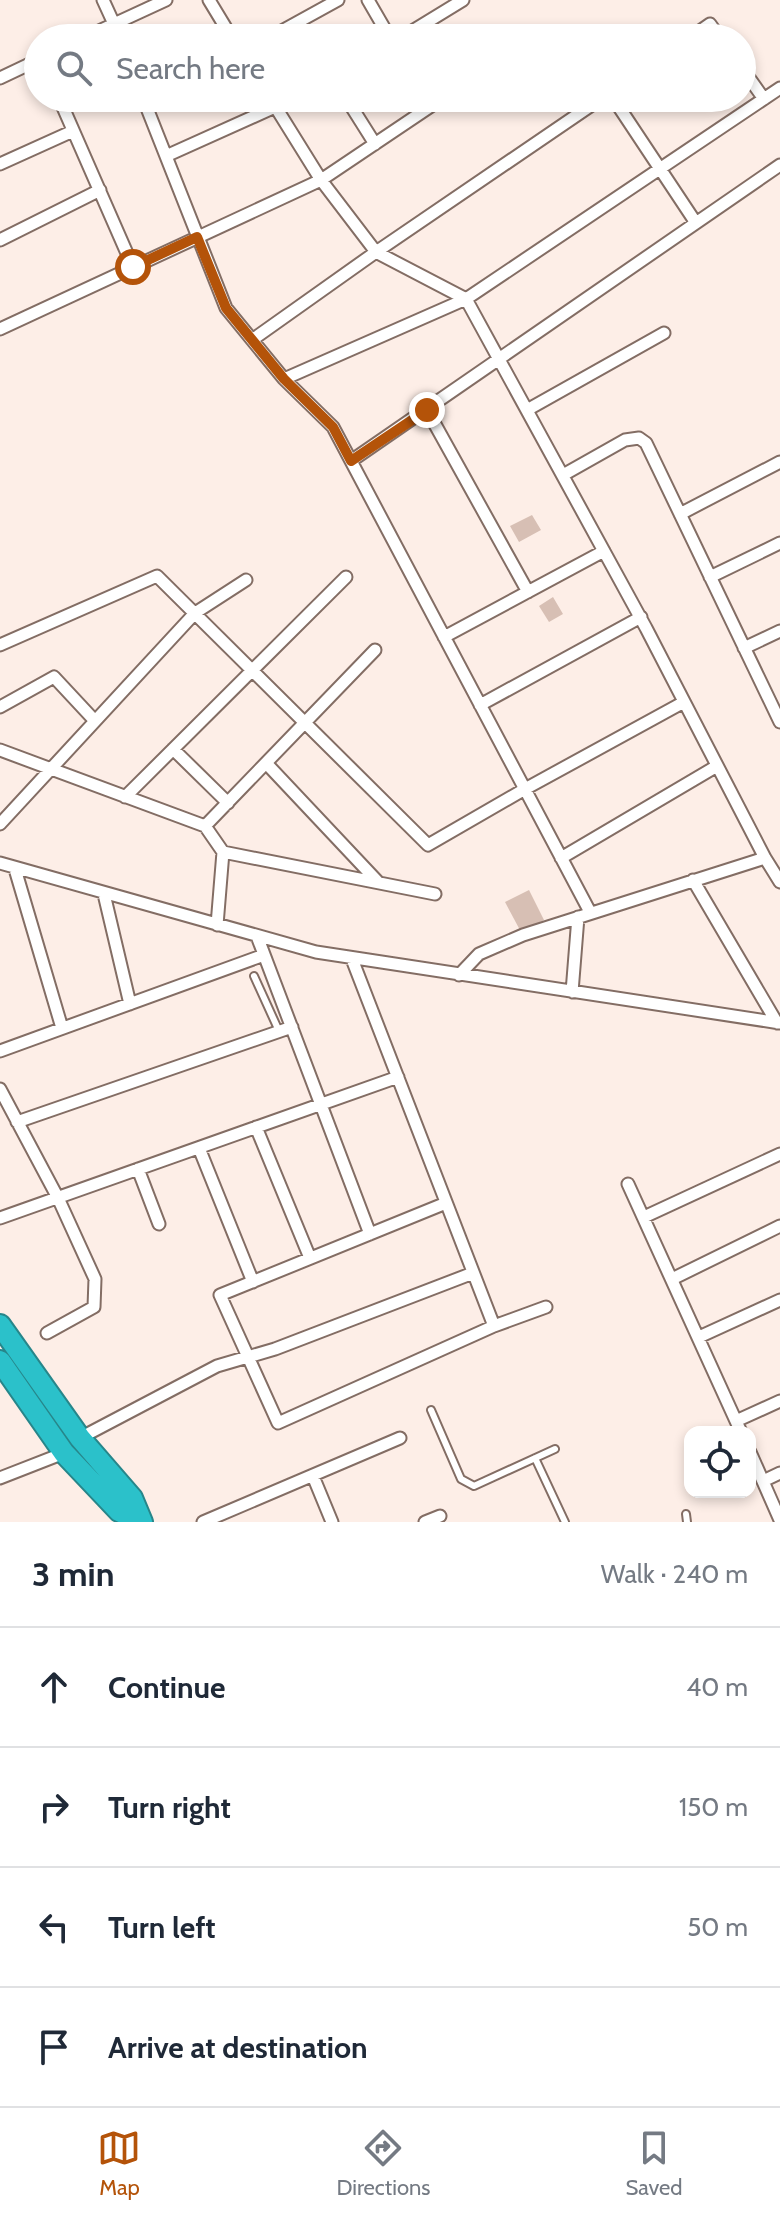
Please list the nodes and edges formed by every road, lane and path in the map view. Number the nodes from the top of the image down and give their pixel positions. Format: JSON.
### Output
{"nodes":[{"id":1,"x":103,"y":0,"type":"edge"},
{"id":2,"x":166,"y":0,"type":"edge"},
{"id":3,"x":209,"y":0,"type":"edge"},
{"id":4,"x":338,"y":0,"type":"edge"},
{"id":5,"x":368,"y":0,"type":"edge"},
{"id":6,"x":458,"y":1,"type":"edge"},
{"id":7,"x":299,"y":22,"type":"joint"},
{"id":8,"x":114,"y":24,"type":"joint"},
{"id":9,"x":224,"y":24,"type":"edge"},
{"id":10,"x":295,"y":24,"type":"edge"},
{"id":11,"x":382,"y":24,"type":"edge"},
{"id":12,"x":423,"y":24,"type":"edge"},
{"id":13,"x":24,"y":67,"type":"edge"},
{"id":14,"x":0,"y":78,"type":"edge"},
{"id":15,"x":756,"y":88,"type":"edge"},
{"id":16,"x":780,"y":88,"type":"edge"},
{"id":17,"x":764,"y":99,"type":"junction"},
{"id":18,"x":756,"y":104,"type":"edge"},
{"id":19,"x":65,"y":112,"type":"edge"},
{"id":20,"x":149,"y":112,"type":"edge"},
{"id":21,"x":252,"y":112,"type":"edge"},
{"id":22,"x":278,"y":112,"type":"edge"},
{"id":23,"x":355,"y":112,"type":"edge"},
{"id":24,"x":415,"y":112,"type":"edge"},
{"id":25,"x":581,"y":112,"type":"edge"},
{"id":26,"x":622,"y":112,"type":"edge"},
{"id":27,"x":744,"y":112,"type":"edge"},
{"id":28,"x":73,"y":131,"type":"junction"},
{"id":29,"x":375,"y":144,"type":"junction"},
{"id":30,"x":166,"y":156,"type":"junction"},
{"id":31,"x":0,"y":164,"type":"edge"},
{"id":32,"x":780,"y":165,"type":"edge"},
{"id":33,"x":660,"y":168,"type":"junction"},
{"id":34,"x":321,"y":180,"type":"junction"},
{"id":35,"x":100,"y":190,"type":"junction"},
{"id":36,"x":696,"y":223,"type":"junction"},
{"id":37,"x":197,"y":237,"type":"junction"},
{"id":38,"x":0,"y":240,"type":"edge"},
{"id":39,"x":376,"y":252,"type":"junction"},
{"id":40,"x":133,"y":267,"type":"junction"},
{"id":41,"x":466,"y":299,"type":"junction"},
{"id":42,"x":1,"y":327,"type":"edge"},
{"id":43,"x":664,"y":333,"type":"dead end"},
{"id":44,"x":252,"y":340,"type":"junction"},
{"id":45,"x":500,"y":360,"type":"junction"},
{"id":46,"x":284,"y":379,"type":"junction"},
{"id":47,"x":427,"y":410,"type":"junction"},
{"id":48,"x":527,"y":410,"type":"junction"},
{"id":49,"x":351,"y":461,"type":"junction"},
{"id":50,"x":780,"y":462,"type":"edge"},
{"id":51,"x":563,"y":475,"type":"junction"},
{"id":52,"x":680,"y":514,"type":"junction"},
{"id":53,"x":780,"y":543,"type":"edge"},
{"id":54,"x":604,"y":551,"type":"junction"},
{"id":55,"x":346,"y":577,"type":"dead end"},
{"id":56,"x":710,"y":577,"type":"junction"},
{"id":57,"x":246,"y":580,"type":"dead end"},
{"id":58,"x":528,"y":592,"type":"junction"},
{"id":59,"x":195,"y":613,"type":"junction"},
{"id":60,"x":641,"y":617,"type":"junction"},
{"id":61,"x":780,"y":631,"type":"edge"},
{"id":62,"x":444,"y":637,"type":"junction"},
{"id":63,"x":0,"y":645,"type":"edge"},
{"id":64,"x":744,"y":648,"type":"junction"},
{"id":65,"x":375,"y":650,"type":"dead end"},
{"id":66,"x":252,"y":670,"type":"junction"},
{"id":67,"x":684,"y":702,"type":"junction"},
{"id":68,"x":480,"y":705,"type":"junction"},
{"id":69,"x":0,"y":707,"type":"edge"},
{"id":70,"x":95,"y":721,"type":"junction"},
{"id":71,"x":305,"y":722,"type":"junction"},
{"id":72,"x":780,"y":722,"type":"edge"},
{"id":73,"x":173,"y":749,"type":"junction"},
{"id":74,"x":0,"y":750,"type":"edge"},
{"id":75,"x":266,"y":763,"type":"junction"},
{"id":76,"x":717,"y":766,"type":"junction"},
{"id":77,"x":49,"y":769,"type":"junction"},
{"id":78,"x":525,"y":789,"type":"junction"},
{"id":79,"x":125,"y":797,"type":"junction"},
{"id":80,"x":228,"y":803,"type":"junction"},
{"id":81,"x":0,"y":824,"type":"edge"},
{"id":82,"x":205,"y":826,"type":"junction"},
{"id":83,"x":223,"y":852,"type":"junction"},
{"id":84,"x":561,"y":858,"type":"junction"},
{"id":85,"x":765,"y":858,"type":"junction"},
{"id":86,"x":0,"y":863,"type":"edge"},
{"id":87,"x":15,"y":869,"type":"junction"},
{"id":88,"x":693,"y":880,"type":"junction"},
{"id":89,"x":780,"y":882,"type":"edge"},
{"id":90,"x":378,"y":883,"type":"junction"},
{"id":91,"x":104,"y":894,"type":"junction"},
{"id":92,"x":435,"y":894,"type":"dead end"},
{"id":93,"x":590,"y":912,"type":"junction"},
{"id":94,"x":578,"y":917,"type":"junction"},
{"id":95,"x":217,"y":925,"type":"junction"},
{"id":96,"x":257,"y":936,"type":"junction"},
{"id":97,"x":264,"y":955,"type":"junction"},
{"id":98,"x":352,"y":959,"type":"junction"},
{"id":99,"x":459,"y":975,"type":"junction"},
{"id":100,"x":254,"y":976,"type":"dead end"},
{"id":101,"x":572,"y":992,"type":"junction"},
{"id":102,"x":130,"y":1004,"type":"junction"},
{"id":103,"x":778,"y":1023,"type":"edge"},
{"id":104,"x":292,"y":1027,"type":"junction"},
{"id":105,"x":62,"y":1028,"type":"junction"},
{"id":106,"x":279,"y":1032,"type":"junction"},
{"id":107,"x":0,"y":1051,"type":"edge"},
{"id":108,"x":398,"y":1077,"type":"junction"},
{"id":109,"x":0,"y":1089,"type":"edge"},
{"id":110,"x":322,"y":1104,"type":"junction"},
{"id":111,"x":17,"y":1122,"type":"junction"},
{"id":112,"x":256,"y":1127,"type":"junction"},
{"id":113,"x":199,"y":1148,"type":"junction"},
{"id":114,"x":780,"y":1154,"type":"edge"},
{"id":115,"x":138,"y":1169,"type":"junction"},
{"id":116,"x":628,"y":1184,"type":"dead end"},
{"id":117,"x":58,"y":1198,"type":"junction"},
{"id":118,"x":446,"y":1203,"type":"junction"},
{"id":119,"x":644,"y":1217,"type":"junction"},
{"id":120,"x":0,"y":1218,"type":"edge"},
{"id":121,"x":159,"y":1224,"type":"dead end"},
{"id":122,"x":780,"y":1226,"type":"edge"},
{"id":123,"x":370,"y":1234,"type":"junction"},
{"id":124,"x":310,"y":1258,"type":"junction"},
{"id":125,"x":473,"y":1273,"type":"junction"},
{"id":126,"x":672,"y":1279,"type":"junction"},
{"id":127,"x":253,"y":1282,"type":"junction"},
{"id":128,"x":780,"y":1300,"type":"edge"},
{"id":129,"x":546,"y":1307,"type":"dead end"},
{"id":130,"x":0,"y":1325,"type":"edge"},
{"id":131,"x":494,"y":1326,"type":"junction"},
{"id":132,"x":47,"y":1333,"type":"dead end"},
{"id":133,"x":699,"y":1337,"type":"junction"},
{"id":134,"x":249,"y":1357,"type":"junction"},
{"id":135,"x":0,"y":1361,"type":"edge"},
{"id":136,"x":32,"y":1370,"type":"junction"},
{"id":137,"x":7,"y":1384,"type":"edge"},
{"id":138,"x":780,"y":1401,"type":"edge"},
{"id":139,"x":431,"y":1410,"type":"dead end"},
{"id":140,"x":56,"y":1423,"type":"junction"},
{"id":141,"x":739,"y":1426,"type":"edge"},
{"id":142,"x":80,"y":1438,"type":"junction"},
{"id":143,"x":400,"y":1438,"type":"dead end"},
{"id":144,"x":555,"y":1449,"type":"dead end"},
{"id":145,"x":64,"y":1453,"type":"junction"},
{"id":146,"x":535,"y":1458,"type":"junction"},
{"id":147,"x":756,"y":1465,"type":"edge"},
{"id":148,"x":780,"y":1473,"type":"edge"},
{"id":149,"x":313,"y":1476,"type":"junction"},
{"id":150,"x":0,"y":1478,"type":"edge"},
{"id":151,"x":763,"y":1481,"type":"junction"},
{"id":152,"x":686,"y":1514,"type":"dead end"},
{"id":153,"x":440,"y":1516,"type":"dead end"},
{"id":154,"x":780,"y":1520,"type":"edge"},
{"id":155,"x":142,"y":1522,"type":"edge"},
{"id":156,"x":203,"y":1522,"type":"edge"},
{"id":157,"x":332,"y":1522,"type":"edge"},
{"id":158,"x":425,"y":1522,"type":"edge"},
{"id":159,"x":565,"y":1522,"type":"edge"},
{"id":160,"x":687,"y":1522,"type":"edge"}],
"edges":[{"from":1,"to":8,"type":"street"},
{"from":2,"to":8,"type":"street"},
{"from":3,"to":9,"type":"street"},
{"from":4,"to":7,"type":"street"},
{"from":5,"to":11,"type":"street"},
{"from":6,"to":12,"type":"street"},
{"from":7,"to":10,"type":"street"},
{"from":13,"to":14,"type":"street"},
{"from":15,"to":17,"type":"street"},
{"from":16,"to":17,"type":"street"},
{"from":17,"to":18,"type":"street"},
{"from":19,"to":28,"type":"street"},
{"from":20,"to":30,"type":"street"},
{"from":21,"to":30,"type":"street"},
{"from":22,"to":34,"type":"street"},
{"from":23,"to":29,"type":"street"},
{"from":24,"to":29,"type":"street"},
{"from":25,"to":39,"type":"street"},
{"from":26,"to":33,"type":"street"},
{"from":27,"to":33,"type":"street"},
{"from":28,"to":31,"type":"street"},
{"from":28,"to":35,"type":"street"},
{"from":29,"to":34,"type":"street"},
{"from":30,"to":37,"type":"street"},
{"from":32,"to":36,"type":"street"},
{"from":33,"to":36,"type":"street"},
{"from":33,"to":41,"type":"street"},
{"from":34,"to":37,"type":"street"},
{"from":34,"to":39,"type":"street"},
{"from":35,"to":38,"type":"street"},
{"from":35,"to":40,"type":"street"},
{"from":36,"to":45,"type":"street"},
{"from":37,"to":40,"type":"street"},
{"from":37,"to":44,"type":"street"},
{"from":39,"to":41,"type":"street"},
{"from":39,"to":44,"type":"street"},
{"from":40,"to":42,"type":"street"},
{"from":41,"to":45,"type":"street"},
{"from":41,"to":46,"type":"street"},
{"from":43,"to":48,"type":"street"},
{"from":44,"to":46,"type":"street"},
{"from":45,"to":47,"type":"street"},
{"from":45,"to":48,"type":"street"},
{"from":46,"to":49,"type":"street"},
{"from":47,"to":49,"type":"street"},
{"from":47,"to":58,"type":"street"},
{"from":48,"to":51,"type":"street"},
{"from":49,"to":62,"type":"street"},
{"from":50,"to":52,"type":"street"},
{"from":51,"to":52,"type":"street"},
{"from":51,"to":54,"type":"street"},
{"from":52,"to":56,"type":"street"},
{"from":53,"to":56,"type":"street"},
{"from":54,"to":58,"type":"street"},
{"from":54,"to":60,"type":"street"},
{"from":55,"to":66,"type":"street"},
{"from":56,"to":64,"type":"street"},
{"from":57,"to":59,"type":"street"},
{"from":58,"to":62,"type":"street"},
{"from":59,"to":63,"type":"street"},
{"from":59,"to":66,"type":"street"},
{"from":59,"to":70,"type":"street"},
{"from":60,"to":67,"type":"street"},
{"from":60,"to":68,"type":"street"},
{"from":61,"to":64,"type":"street"},
{"from":62,"to":68,"type":"street"},
{"from":64,"to":72,"type":"street"},
{"from":65,"to":71,"type":"street"},
{"from":66,"to":71,"type":"street"},
{"from":66,"to":73,"type":"street"},
{"from":67,"to":76,"type":"street"},
{"from":67,"to":78,"type":"street"},
{"from":68,"to":78,"type":"street"},
{"from":69,"to":70,"type":"street"},
{"from":70,"to":77,"type":"street"},
{"from":71,"to":75,"type":"street"},
{"from":71,"to":78,"type":"street"},
{"from":73,"to":79,"type":"street"},
{"from":73,"to":80,"type":"street"},
{"from":74,"to":77,"type":"street"},
{"from":75,"to":80,"type":"street"},
{"from":75,"to":90,"type":"street"},
{"from":76,"to":84,"type":"street"},
{"from":76,"to":85,"type":"street"},
{"from":77,"to":79,"type":"street"},
{"from":77,"to":81,"type":"street"},
{"from":78,"to":84,"type":"street"},
{"from":79,"to":82,"type":"street"},
{"from":80,"to":82,"type":"street"},
{"from":82,"to":83,"type":"street"},
{"from":83,"to":90,"type":"street"},
{"from":83,"to":95,"type":"street"},
{"from":84,"to":93,"type":"street"},
{"from":85,"to":88,"type":"street"},
{"from":85,"to":89,"type":"street"},
{"from":86,"to":87,"type":"street"},
{"from":87,"to":91,"type":"street"},
{"from":87,"to":105,"type":"street"},
{"from":88,"to":93,"type":"street"},
{"from":88,"to":103,"type":"street"},
{"from":90,"to":92,"type":"street"},
{"from":91,"to":95,"type":"street"},
{"from":91,"to":102,"type":"street"},
{"from":93,"to":94,"type":"street"},
{"from":94,"to":99,"type":"street"},
{"from":94,"to":101,"type":"street"},
{"from":95,"to":96,"type":"street"},
{"from":96,"to":97,"type":"street"},
{"from":96,"to":98,"type":"street"},
{"from":97,"to":102,"type":"street"},
{"from":97,"to":104,"type":"street"},
{"from":98,"to":99,"type":"street"},
{"from":98,"to":108,"type":"street"},
{"from":99,"to":101,"type":"street"},
{"from":100,"to":106,"type":"lane"},
{"from":101,"to":103,"type":"street"},
{"from":102,"to":105,"type":"street"},
{"from":104,"to":106,"type":"street"},
{"from":104,"to":110,"type":"street"},
{"from":105,"to":107,"type":"street"},
{"from":106,"to":111,"type":"street"},
{"from":108,"to":110,"type":"street"},
{"from":108,"to":118,"type":"street"},
{"from":109,"to":111,"type":"street"},
{"from":110,"to":112,"type":"street"},
{"from":110,"to":123,"type":"street"},
{"from":111,"to":117,"type":"street"},
{"from":112,"to":113,"type":"street"},
{"from":112,"to":124,"type":"street"},
{"from":113,"to":115,"type":"street"},
{"from":113,"to":127,"type":"street"},
{"from":114,"to":119,"type":"street"},
{"from":115,"to":117,"type":"street"},
{"from":115,"to":121,"type":"street"},
{"from":116,"to":119,"type":"street"},
{"from":117,"to":120,"type":"street"},
{"from":117,"to":132,"type":"street"},
{"from":118,"to":123,"type":"street"},
{"from":118,"to":125,"type":"street"},
{"from":119,"to":126,"type":"street"},
{"from":122,"to":126,"type":"street"},
{"from":123,"to":124,"type":"street"},
{"from":124,"to":127,"type":"street"},
{"from":125,"to":131,"type":"street"},
{"from":125,"to":134,"type":"street"},
{"from":126,"to":133,"type":"street"},
{"from":127,"to":134,"type":"street"},
{"from":128,"to":133,"type":"street"},
{"from":129,"to":131,"type":"street"},
{"from":130,"to":136,"type":"highway"},
{"from":131,"to":134,"type":"street"},
{"from":133,"to":141,"type":"street"},
{"from":134,"to":142,"type":"street"},
{"from":135,"to":137,"type":"highway"},
{"from":136,"to":137,"type":"street"},
{"from":136,"to":140,"type":"highway"},
{"from":137,"to":140,"type":"highway"},
{"from":138,"to":141,"type":"street"},
{"from":139,"to":146,"type":"lane"},
{"from":140,"to":142,"type":"highway"},
{"from":140,"to":145,"type":"highway"},
{"from":142,"to":155,"type":"highway"},
{"from":143,"to":149,"type":"street"},
{"from":144,"to":146,"type":"lane"},
{"from":145,"to":150,"type":"street"},
{"from":145,"to":155,"type":"highway"},
{"from":146,"to":159,"type":"lane"},
{"from":147,"to":151,"type":"street"},
{"from":148,"to":151,"type":"street"},
{"from":149,"to":156,"type":"street"},
{"from":149,"to":157,"type":"street"},
{"from":151,"to":154,"type":"street"},
{"from":152,"to":160,"type":"lane"},
{"from":153,"to":158,"type":"street"}]}
